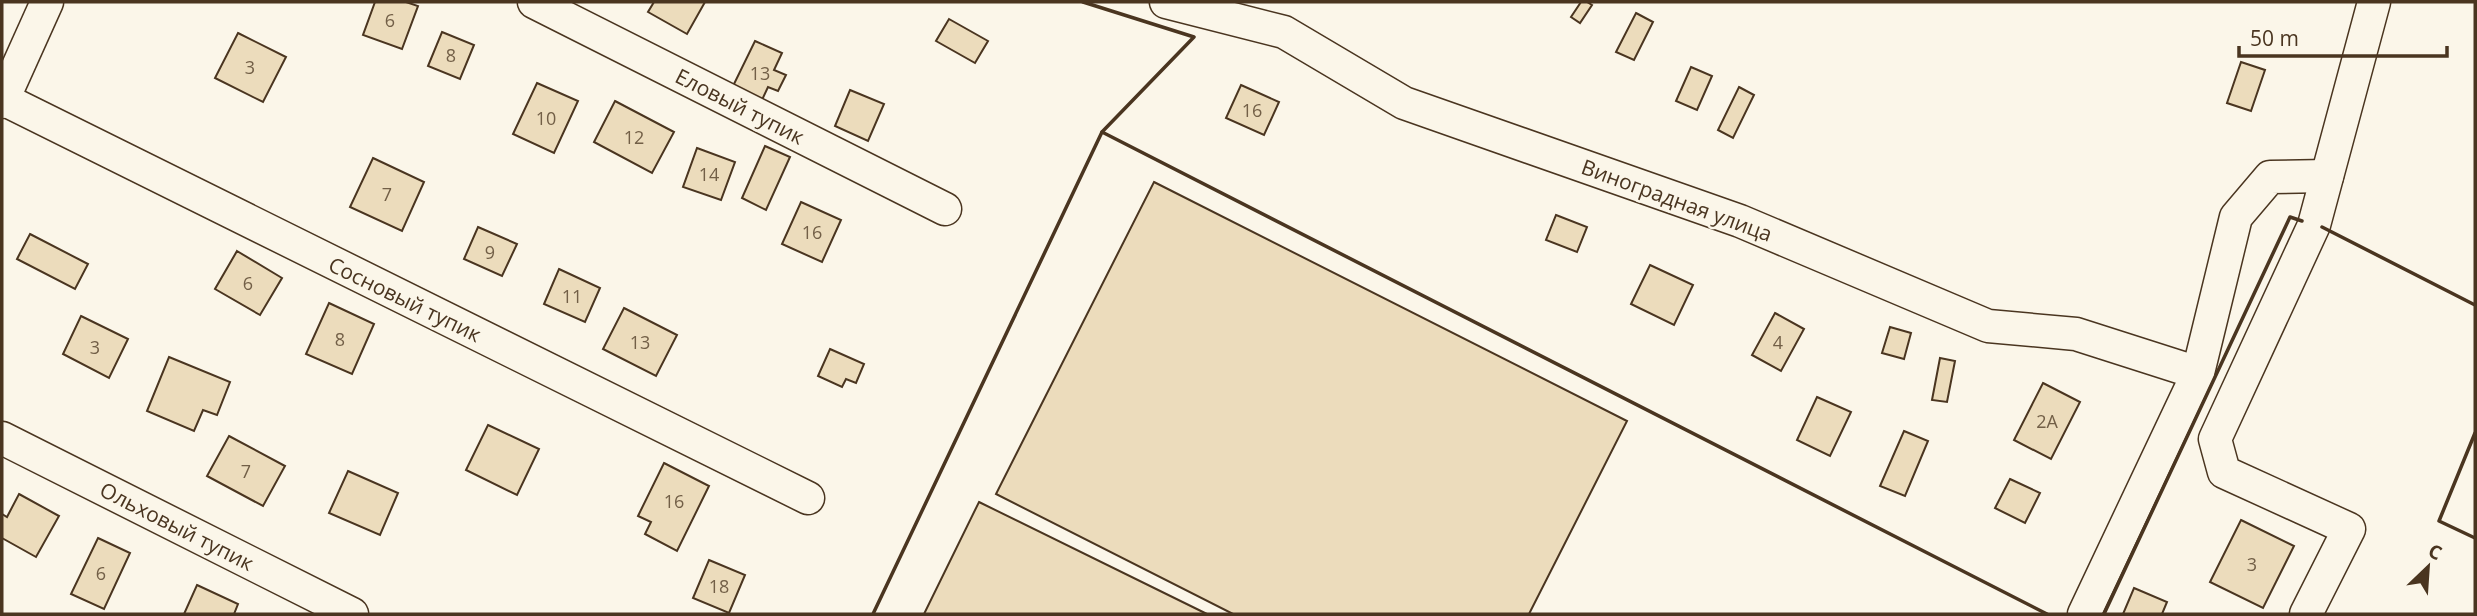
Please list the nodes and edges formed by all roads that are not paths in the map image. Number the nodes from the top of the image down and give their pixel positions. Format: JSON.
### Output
{"nodes":[{"id":1,"x":47,"y":2,"type":"edge"},
{"id":2,"x":534,"y":2,"type":"edge"},
{"id":3,"x":1166,"y":2,"type":"edge"},
{"id":4,"x":2374,"y":2,"type":"edge"},
{"id":5,"x":2,"y":100,"type":"edge"},
{"id":6,"x":2327,"y":176,"type":"junction"},
{"id":7,"x":945,"y":209,"type":"dead end"},
{"id":8,"x":2198,"y":373,"type":"junction"},
{"id":9,"x":2,"y":438,"type":"edge"},
{"id":10,"x":808,"y":498,"type":"dead end"},
{"id":11,"x":352,"y":614,"type":"edge"},
{"id":12,"x":2084,"y":614,"type":"edge"},
{"id":13,"x":2306,"y":614,"type":"edge"}],
"edges":[{"from":1,"to":5,"type":"street"},
{"from":2,"to":7,"type":"street","name":"Еловый тупик"},
{"from":3,"to":8,"type":"street","name":"Виноградная улица"},
{"from":4,"to":6,"type":"street"},
{"from":5,"to":10,"type":"street","name":"Сосновый тупик"},
{"from":6,"to":8,"type":"street"},
{"from":6,"to":13,"type":"street"},
{"from":8,"to":12,"type":"street"},
{"from":9,"to":11,"type":"street","name":"Ольховый тупик"}]}
